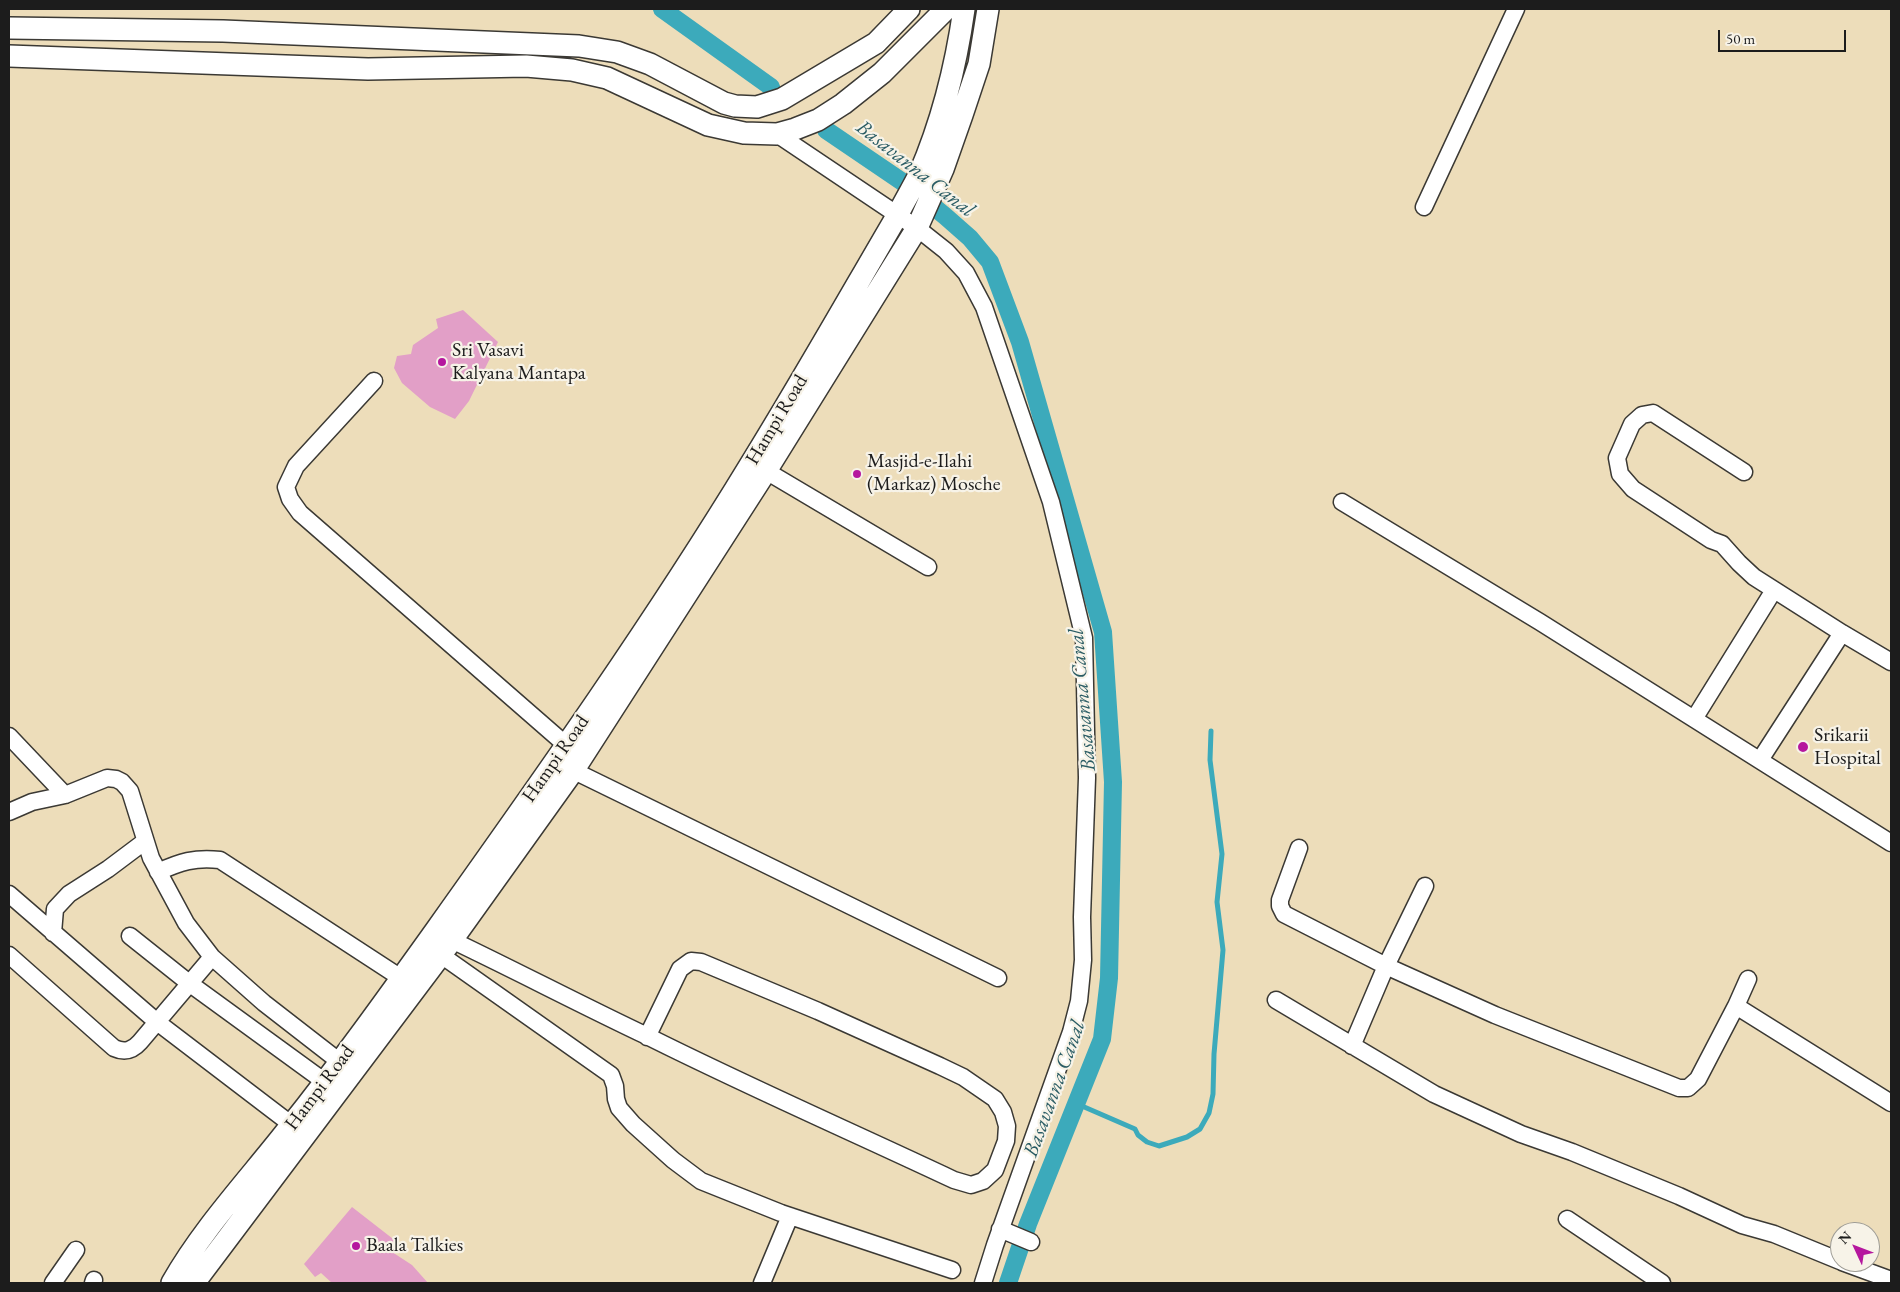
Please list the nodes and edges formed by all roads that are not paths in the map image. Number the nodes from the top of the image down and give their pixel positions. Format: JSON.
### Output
{"nodes":[{"id":1,"x":910,"y":9,"type":"edge"},
{"id":2,"x":946,"y":9,"type":"edge"},
{"id":3,"x":964,"y":9,"type":"edge"},
{"id":4,"x":988,"y":9,"type":"edge"},
{"id":5,"x":1516,"y":9,"type":"edge"},
{"id":6,"x":9,"y":28,"type":"edge"},
{"id":7,"x":9,"y":56,"type":"edge"},
{"id":8,"x":776,"y":134,"type":"junction"},
{"id":9,"x":927,"y":181,"type":"junction"},
{"id":10,"x":1424,"y":207,"type":"dead end"},
{"id":11,"x":899,"y":212,"type":"junction"},
{"id":12,"x":919,"y":222,"type":"junction"},
{"id":13,"x":374,"y":381,"type":"dead end"},
{"id":14,"x":759,"y":467,"type":"junction"},
{"id":15,"x":1744,"y":472,"type":"dead end"},
{"id":16,"x":1342,"y":502,"type":"dead end"},
{"id":17,"x":928,"y":567,"type":"dead end"},
{"id":18,"x":1774,"y":590,"type":"junction"},
{"id":19,"x":1842,"y":633,"type":"junction"},
{"id":20,"x":1891,"y":662,"type":"edge"},
{"id":21,"x":1694,"y":718,"type":"junction"},
{"id":22,"x":9,"y":736,"type":"edge"},
{"id":23,"x":565,"y":759,"type":"junction"},
{"id":24,"x":1760,"y":760,"type":"junction"},
{"id":25,"x":65,"y":795,"type":"junction"},
{"id":26,"x":9,"y":812,"type":"edge"},
{"id":27,"x":144,"y":842,"type":"junction"},
{"id":28,"x":1891,"y":843,"type":"edge"},
{"id":29,"x":1299,"y":848,"type":"dead end"},
{"id":30,"x":158,"y":872,"type":"junction"},
{"id":31,"x":1425,"y":886,"type":"dead end"},
{"id":32,"x":9,"y":894,"type":"edge"},
{"id":33,"x":53,"y":932,"type":"junction"},
{"id":34,"x":130,"y":936,"type":"dead end"},
{"id":35,"x":442,"y":942,"type":"junction"},
{"id":36,"x":9,"y":955,"type":"edge"},
{"id":37,"x":212,"y":957,"type":"junction"},
{"id":38,"x":1386,"y":966,"type":"junction"},
{"id":39,"x":401,"y":978,"type":"junction"},
{"id":40,"x":998,"y":978,"type":"dead end"},
{"id":41,"x":1748,"y":979,"type":"dead end"},
{"id":42,"x":189,"y":983,"type":"junction"},
{"id":43,"x":1276,"y":1000,"type":"dead end"},
{"id":44,"x":1736,"y":1006,"type":"junction"},
{"id":45,"x":157,"y":1022,"type":"junction"},
{"id":46,"x":648,"y":1037,"type":"junction"},
{"id":47,"x":1352,"y":1046,"type":"junction"},
{"id":48,"x":340,"y":1062,"type":"junction"},
{"id":49,"x":325,"y":1082,"type":"junction"},
{"id":50,"x":1891,"y":1103,"type":"edge"},
{"id":51,"x":292,"y":1125,"type":"junction"},
{"id":52,"x":790,"y":1216,"type":"junction"},
{"id":53,"x":1567,"y":1219,"type":"dead end"},
{"id":54,"x":1006,"y":1231,"type":"junction"},
{"id":55,"x":1031,"y":1242,"type":"dead end"},
{"id":56,"x":76,"y":1250,"type":"dead end"},
{"id":57,"x":1830,"y":1257,"type":"edge"},
{"id":58,"x":952,"y":1270,"type":"dead end"},
{"id":59,"x":1869,"y":1272,"type":"edge"},
{"id":60,"x":1891,"y":1280,"type":"edge"},
{"id":61,"x":1653,"y":1281,"type":"edge"},
{"id":62,"x":53,"y":1283,"type":"edge"},
{"id":63,"x":172,"y":1283,"type":"edge"},
{"id":64,"x":194,"y":1283,"type":"edge"},
{"id":65,"x":762,"y":1283,"type":"edge"},
{"id":66,"x":983,"y":1283,"type":"edge"}],
"edges":[{"from":1,"to":6,"type":"main road"},
{"from":2,"to":8,"type":"main road"},
{"from":3,"to":9,"type":"main road"},
{"from":4,"to":9,"type":"main road"},
{"from":5,"to":10,"type":"street"},
{"from":7,"to":8,"type":"main road"},
{"from":8,"to":11,"type":"street"},
{"from":9,"to":11,"type":"main road","name":"Hampi Road"},
{"from":9,"to":12,"type":"main road"},
{"from":11,"to":12,"type":"street"},
{"from":11,"to":14,"type":"main road","name":"Hampi Road"},
{"from":12,"to":14,"type":"main road"},
{"from":12,"to":54,"type":"street"},
{"from":13,"to":23,"type":"street"},
{"from":14,"to":17,"type":"street"},
{"from":14,"to":23,"type":"main road","name":"Hampi Road"},
{"from":15,"to":18,"type":"street"},
{"from":16,"to":21,"type":"street"},
{"from":18,"to":19,"type":"street"},
{"from":18,"to":21,"type":"street"},
{"from":19,"to":20,"type":"street"},
{"from":19,"to":24,"type":"street"},
{"from":21,"to":24,"type":"street"},
{"from":22,"to":25,"type":"street"},
{"from":23,"to":35,"type":"main road","name":"Hampi Road"},
{"from":23,"to":40,"type":"street"},
{"from":24,"to":28,"type":"street"},
{"from":25,"to":26,"type":"street"},
{"from":25,"to":27,"type":"street"},
{"from":27,"to":30,"type":"street"},
{"from":27,"to":33,"type":"street"},
{"from":29,"to":38,"type":"street"},
{"from":30,"to":37,"type":"street"},
{"from":30,"to":39,"type":"street"},
{"from":31,"to":38,"type":"street"},
{"from":32,"to":33,"type":"street"},
{"from":33,"to":45,"type":"street"},
{"from":34,"to":42,"type":"street"},
{"from":35,"to":39,"type":"main road","name":"Hampi Road"},
{"from":35,"to":46,"type":"street"},
{"from":35,"to":52,"type":"street"},
{"from":35,"to":64,"type":"main road"},
{"from":36,"to":45,"type":"street"},
{"from":37,"to":42,"type":"street"},
{"from":37,"to":48,"type":"street"},
{"from":38,"to":44,"type":"street"},
{"from":38,"to":47,"type":"street"},
{"from":39,"to":48,"type":"main road","name":"Hampi Road"},
{"from":41,"to":44,"type":"street"},
{"from":42,"to":45,"type":"street"},
{"from":42,"to":49,"type":"street"},
{"from":43,"to":47,"type":"street"},
{"from":44,"to":50,"type":"street"},
{"from":45,"to":51,"type":"street"},
{"from":46,"to":46,"type":"street"},
{"from":47,"to":57,"type":"street"},
{"from":48,"to":49,"type":"main road","name":"Hampi Road"},
{"from":49,"to":51,"type":"main road","name":"Hampi Road"},
{"from":51,"to":63,"type":"main road","name":"Hampi Road"},
{"from":52,"to":58,"type":"street"},
{"from":52,"to":65,"type":"street"},
{"from":53,"to":61,"type":"street"},
{"from":54,"to":55,"type":"street"},
{"from":54,"to":66,"type":"street"},
{"from":56,"to":62,"type":"street"},
{"from":59,"to":60,"type":"street"}]}
